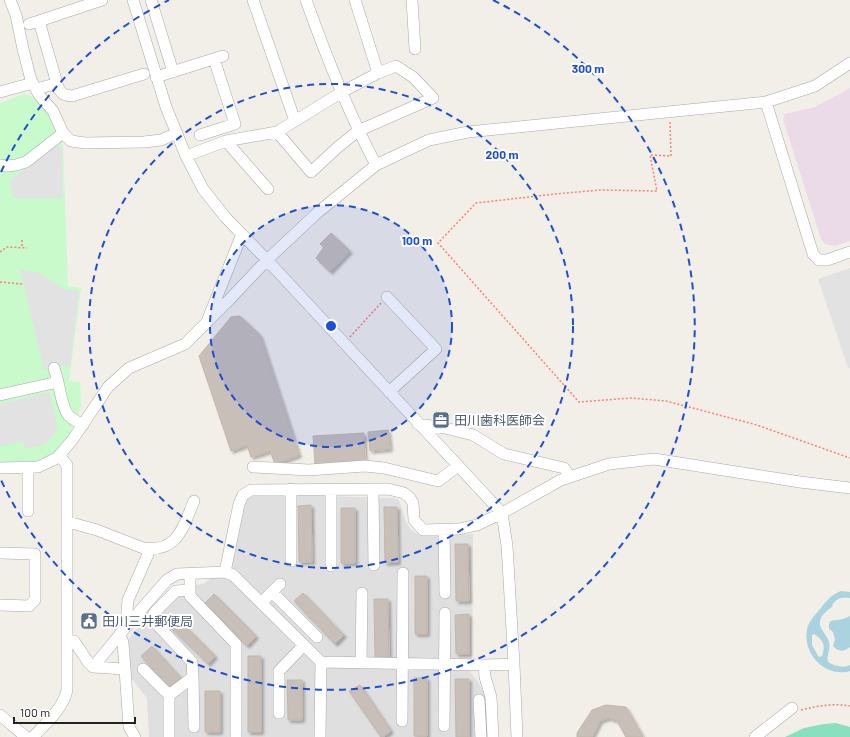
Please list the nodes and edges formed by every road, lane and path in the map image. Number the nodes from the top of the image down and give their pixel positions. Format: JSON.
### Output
{"nodes":[{"id":1,"x":10,"y":0,"type":"edge"},
{"id":2,"x":102,"y":0,"type":"edge"},
{"id":3,"x":132,"y":0,"type":"edge"},
{"id":4,"x":151,"y":0,"type":"edge"},
{"id":5,"x":253,"y":0,"type":"edge"},
{"id":6,"x":306,"y":0,"type":"edge"},
{"id":7,"x":355,"y":0,"type":"edge"},
{"id":8,"x":412,"y":0,"type":"edge"},
{"id":9,"x":415,"y":49,"type":"dead end"},
{"id":10,"x":850,"y":64,"type":"edge"},
{"id":11,"x":173,"y":72,"type":"junction"},
{"id":12,"x":378,"y":73,"type":"junction"},
{"id":13,"x":144,"y":74,"type":"dead end"},
{"id":14,"x":156,"y":77,"type":"junction"},
{"id":15,"x":34,"y":86,"type":"junction"},
{"id":16,"x":58,"y":87,"type":"junction"},
{"id":17,"x":0,"y":92,"type":"edge"},
{"id":18,"x":342,"y":92,"type":"junction"},
{"id":19,"x":766,"y":102,"type":"junction"},
{"id":20,"x":670,"y":118,"type":"dead end"},
{"id":21,"x":295,"y":121,"type":"junction"},
{"id":22,"x":277,"y":132,"type":"junction"},
{"id":23,"x":358,"y":132,"type":"junction"},
{"id":24,"x":63,"y":133,"type":"junction"},
{"id":25,"x":177,"y":133,"type":"junction"},
{"id":26,"x":200,"y":135,"type":"dead end"},
{"id":27,"x":226,"y":141,"type":"junction"},
{"id":28,"x":186,"y":156,"type":"junction"},
{"id":29,"x":0,"y":165,"type":"edge"},
{"id":30,"x":376,"y":165,"type":"junction"},
{"id":31,"x":268,"y":189,"type":"dead end"},
{"id":32,"x":242,"y":234,"type":"junction"},
{"id":33,"x":22,"y":240,"type":"dead end"},
{"id":34,"x":22,"y":248,"type":"junction"},
{"id":35,"x":27,"y":248,"type":"dead end"},
{"id":36,"x":0,"y":252,"type":"edge"},
{"id":37,"x":850,"y":252,"type":"edge"},
{"id":38,"x":267,"y":260,"type":"junction"},
{"id":39,"x":0,"y":282,"type":"edge"},
{"id":40,"x":22,"y":284,"type":"dead end"},
{"id":41,"x":387,"y":297,"type":"joint"},
{"id":42,"x":207,"y":323,"type":"junction"},
{"id":43,"x":344,"y":344,"type":"junction"},
{"id":44,"x":54,"y":368,"type":"dead end"},
{"id":45,"x":58,"y":382,"type":"junction"},
{"id":46,"x":389,"y":392,"type":"junction"},
{"id":47,"x":0,"y":395,"type":"edge"},
{"id":48,"x":418,"y":424,"type":"junction"},
{"id":49,"x":83,"y":425,"type":"junction"},
{"id":50,"x":59,"y":455,"type":"junction"},
{"id":51,"x":850,"y":458,"type":"edge"},
{"id":52,"x":458,"y":466,"type":"junction"},
{"id":53,"x":28,"y":467,"type":"junction"},
{"id":54,"x":253,"y":467,"type":"dead end"},
{"id":55,"x":0,"y":468,"type":"edge"},
{"id":56,"x":570,"y":477,"type":"junction"},
{"id":57,"x":850,"y":488,"type":"edge"},
{"id":58,"x":291,"y":489,"type":"junction"},
{"id":59,"x":331,"y":489,"type":"junction"},
{"id":60,"x":373,"y":489,"type":"junction"},
{"id":61,"x":194,"y":501,"type":"dead end"},
{"id":62,"x":28,"y":511,"type":"dead end"},
{"id":63,"x":502,"y":513,"type":"junction"},
{"id":64,"x":68,"y":522,"type":"junction"},
{"id":65,"x":444,"y":529,"type":"junction"},
{"id":66,"x":149,"y":549,"type":"junction"},
{"id":67,"x":0,"y":553,"type":"edge"},
{"id":68,"x":291,"y":561,"type":"dead end"},
{"id":69,"x":374,"y":565,"type":"dead end"},
{"id":70,"x":331,"y":566,"type":"dead end"},
{"id":71,"x":225,"y":572,"type":"junction"},
{"id":72,"x":403,"y":573,"type":"dead end"},
{"id":73,"x":190,"y":574,"type":"junction"},
{"id":74,"x":190,"y":590,"type":"junction"},
{"id":75,"x":362,"y":593,"type":"dead end"},
{"id":76,"x":445,"y":593,"type":"dead end"},
{"id":77,"x":261,"y":603,"type":"junction"},
{"id":78,"x":0,"y":605,"type":"edge"},
{"id":79,"x":445,"y":613,"type":"dead end"},
{"id":80,"x":131,"y":621,"type":"junction"},
{"id":81,"x":120,"y":634,"type":"junction"},
{"id":82,"x":317,"y":637,"type":"dead end"},
{"id":83,"x":68,"y":641,"type":"junction"},
{"id":84,"x":304,"y":645,"type":"junction"},
{"id":85,"x":321,"y":662,"type":"junction"},
{"id":86,"x":361,"y":662,"type":"junction"},
{"id":87,"x":403,"y":663,"type":"junction"},
{"id":88,"x":444,"y":664,"type":"junction"},
{"id":89,"x":514,"y":664,"type":"junction"},
{"id":90,"x":484,"y":665,"type":"junction"},
{"id":91,"x":93,"y":667,"type":"junction"},
{"id":92,"x":125,"y":669,"type":"junction"},
{"id":93,"x":143,"y":669,"type":"dead end"},
{"id":94,"x":193,"y":677,"type":"junction"},
{"id":95,"x":169,"y":695,"type":"junction"},
{"id":96,"x":479,"y":700,"type":"dead end"},
{"id":97,"x":850,"y":706,"type":"edge"},
{"id":98,"x":795,"y":710,"type":"joint"},
{"id":99,"x":279,"y":713,"type":"dead end"},
{"id":100,"x":0,"y":715,"type":"edge"},
{"id":101,"x":402,"y":721,"type":"dead end"},
{"id":102,"x":444,"y":726,"type":"dead end"},
{"id":103,"x":194,"y":727,"type":"dead end"},
{"id":104,"x":26,"y":737,"type":"edge"},
{"id":105,"x":33,"y":737,"type":"edge"},
{"id":106,"x":135,"y":737,"type":"edge"},
{"id":107,"x":169,"y":737,"type":"edge"},
{"id":108,"x":236,"y":737,"type":"edge"},
{"id":109,"x":320,"y":737,"type":"edge"},
{"id":110,"x":481,"y":737,"type":"edge"},
{"id":111,"x":493,"y":737,"type":"edge"},
{"id":112,"x":517,"y":737,"type":"edge"},
{"id":113,"x":755,"y":737,"type":"edge"}],
"edges":[{"from":1,"to":15,"type":"street"},
{"from":2,"to":16,"type":"street"},
{"from":3,"to":14,"type":"street"},
{"from":4,"to":11,"type":"street"},
{"from":5,"to":21,"type":"street"},
{"from":6,"to":18,"type":"street"},
{"from":7,"to":12,"type":"street"},
{"from":8,"to":9,"type":"street"},
{"from":10,"to":19,"type":"street"},
{"from":11,"to":14,"type":"street"},
{"from":11,"to":26,"type":"street"},
{"from":12,"to":18,"type":"street"},
{"from":12,"to":23,"type":"street"},
{"from":13,"to":16,"type":"street"},
{"from":14,"to":25,"type":"street"},
{"from":15,"to":16,"type":"street"},
{"from":15,"to":17,"type":"street"},
{"from":15,"to":24,"type":"street"},
{"from":18,"to":21,"type":"street"},
{"from":18,"to":23,"type":"street"},
{"from":19,"to":30,"type":"street"},
{"from":19,"to":37,"type":"street"},
{"from":20,"to":51,"type":"path"},
{"from":21,"to":22,"type":"street"},
{"from":22,"to":23,"type":"street"},
{"from":22,"to":27,"type":"street"},
{"from":23,"to":30,"type":"street"},
{"from":24,"to":25,"type":"street"},
{"from":24,"to":29,"type":"street"},
{"from":25,"to":28,"type":"street"},
{"from":27,"to":28,"type":"street"},
{"from":27,"to":31,"type":"street"},
{"from":28,"to":32,"type":"street"},
{"from":30,"to":38,"type":"street"},
{"from":32,"to":38,"type":"street"},
{"from":32,"to":42,"type":"street"},
{"from":33,"to":34,"type":"path"},
{"from":34,"to":35,"type":"path"},
{"from":34,"to":36,"type":"path"},
{"from":38,"to":42,"type":"street"},
{"from":38,"to":43,"type":"street"},
{"from":39,"to":40,"type":"path"},
{"from":41,"to":43,"type":"path"},
{"from":41,"to":46,"type":"street"},
{"from":42,"to":49,"type":"street"},
{"from":43,"to":46,"type":"street"},
{"from":44,"to":45,"type":"street"},
{"from":45,"to":47,"type":"street"},
{"from":45,"to":49,"type":"street"},
{"from":46,"to":48,"type":"street"},
{"from":48,"to":52,"type":"street"},
{"from":48,"to":56,"type":"street"},
{"from":49,"to":50,"type":"street"},
{"from":50,"to":53,"type":"street"},
{"from":50,"to":64,"type":"street"},
{"from":52,"to":54,"type":"street"},
{"from":52,"to":63,"type":"street"},
{"from":53,"to":55,"type":"street"},
{"from":53,"to":62,"type":"street"},
{"from":56,"to":57,"type":"street"},
{"from":56,"to":63,"type":"street"},
{"from":58,"to":59,"type":"street"},
{"from":58,"to":68,"type":"street"},
{"from":58,"to":71,"type":"street"},
{"from":59,"to":60,"type":"street"},
{"from":59,"to":70,"type":"street"},
{"from":60,"to":65,"type":"street"},
{"from":60,"to":69,"type":"street"},
{"from":61,"to":66,"type":"street"},
{"from":63,"to":65,"type":"street"},
{"from":63,"to":89,"type":"street"},
{"from":64,"to":66,"type":"street"},
{"from":64,"to":83,"type":"street"},
{"from":65,"to":76,"type":"street"},
{"from":66,"to":80,"type":"street"},
{"from":67,"to":78,"type":"street"},
{"from":71,"to":73,"type":"street"},
{"from":71,"to":77,"type":"street"},
{"from":72,"to":87,"type":"street"},
{"from":73,"to":74,"type":"street"},
{"from":73,"to":80,"type":"street"},
{"from":74,"to":94,"type":"street"},
{"from":74,"to":108,"type":"street"},
{"from":75,"to":86,"type":"street"},
{"from":77,"to":82,"type":"street"},
{"from":77,"to":84,"type":"street"},
{"from":79,"to":88,"type":"street"},
{"from":80,"to":81,"type":"street"},
{"from":81,"to":91,"type":"street"},
{"from":81,"to":92,"type":"street"},
{"from":83,"to":91,"type":"street"},
{"from":83,"to":105,"type":"street"},
{"from":84,"to":85,"type":"street"},
{"from":84,"to":99,"type":"street"},
{"from":85,"to":86,"type":"street"},
{"from":85,"to":109,"type":"street"},
{"from":86,"to":87,"type":"street"},
{"from":87,"to":88,"type":"street"},
{"from":87,"to":101,"type":"street"},
{"from":88,"to":90,"type":"street"},
{"from":88,"to":102,"type":"street"},
{"from":89,"to":90,"type":"street"},
{"from":89,"to":112,"type":"street"},
{"from":90,"to":111,"type":"street"},
{"from":91,"to":92,"type":"street"},
{"from":92,"to":106,"type":"street"},
{"from":93,"to":95,"type":"street"},
{"from":94,"to":95,"type":"street"},
{"from":94,"to":103,"type":"street"},
{"from":95,"to":107,"type":"street"},
{"from":96,"to":110,"type":"street"},
{"from":97,"to":98,"type":"path"},
{"from":98,"to":113,"type":"street"},
{"from":100,"to":104,"type":"street"}]}
